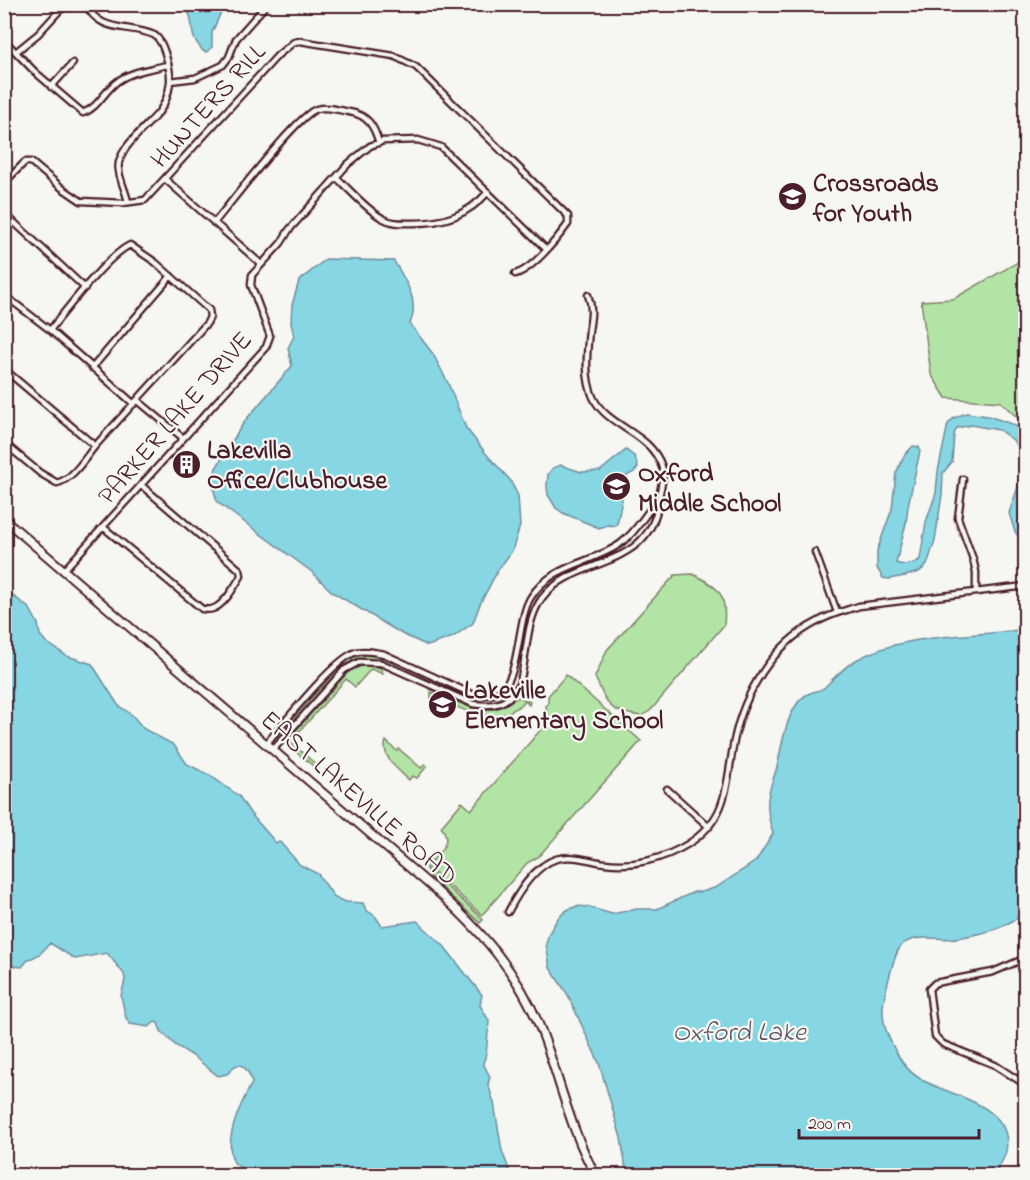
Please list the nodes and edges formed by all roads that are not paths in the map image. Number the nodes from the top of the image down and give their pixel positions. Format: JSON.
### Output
{"nodes":[{"id":1,"x":69,"y":4,"type":"edge"},
{"id":2,"x":86,"y":4,"type":"edge"},
{"id":3,"x":267,"y":4,"type":"edge"},
{"id":4,"x":4,"y":40,"type":"edge"},
{"id":5,"x":17,"y":51,"type":"junction"},
{"id":6,"x":73,"y":63,"type":"dead end"},
{"id":7,"x":167,"y":65,"type":"junction"},
{"id":8,"x":170,"y":81,"type":"junction"},
{"id":9,"x":51,"y":87,"type":"junction"},
{"id":10,"x":379,"y":143,"type":"junction"},
{"id":11,"x":337,"y":178,"type":"junction"},
{"id":12,"x":165,"y":179,"type":"junction"},
{"id":13,"x":4,"y":183,"type":"edge"},
{"id":14,"x":488,"y":192,"type":"junction"},
{"id":15,"x":128,"y":202,"type":"junction"},
{"id":16,"x":4,"y":213,"type":"edge"},
{"id":17,"x":214,"y":223,"type":"junction"},
{"id":18,"x":546,"y":249,"type":"junction"},
{"id":19,"x":261,"y":264,"type":"junction"},
{"id":20,"x":515,"y":274,"type":"dead end"},
{"id":21,"x":171,"y":276,"type":"junction"},
{"id":22,"x":85,"y":288,"type":"junction"},
{"id":23,"x":4,"y":295,"type":"edge"},
{"id":24,"x":588,"y":295,"type":"dead end"},
{"id":25,"x":50,"y":330,"type":"junction"},
{"id":26,"x":92,"y":368,"type":"junction"},
{"id":27,"x":4,"y":369,"type":"edge"},
{"id":28,"x":135,"y":402,"type":"junction"},
{"id":29,"x":183,"y":438,"type":"junction"},
{"id":30,"x":4,"y":443,"type":"edge"},
{"id":31,"x":95,"y":446,"type":"junction"},
{"id":32,"x":963,"y":479,"type":"dead end"},
{"id":33,"x":141,"y":485,"type":"junction"},
{"id":34,"x":659,"y":499,"type":"junction"},
{"id":35,"x":4,"y":519,"type":"edge"},
{"id":36,"x":103,"y":527,"type":"junction"},
{"id":37,"x":815,"y":552,"type":"dead end"},
{"id":38,"x":64,"y":570,"type":"junction"},
{"id":39,"x":1026,"y":586,"type":"edge"},
{"id":40,"x":976,"y":592,"type":"junction"},
{"id":41,"x":837,"y":612,"type":"junction"},
{"id":42,"x":394,"y":658,"type":"junction"},
{"id":43,"x":391,"y":667,"type":"junction"},
{"id":44,"x":509,"y":681,"type":"junction"},
{"id":45,"x":519,"y":686,"type":"junction"},
{"id":46,"x":266,"y":744,"type":"junction"},
{"id":47,"x":273,"y":750,"type":"junction"},
{"id":48,"x":667,"y":789,"type":"dead end"},
{"id":49,"x":709,"y":827,"type":"junction"},
{"id":50,"x":507,"y":912,"type":"dead end"},
{"id":51,"x":1026,"y":958,"type":"edge"},
{"id":52,"x":1026,"y":1085,"type":"edge"},
{"id":53,"x":596,"y":1176,"type":"edge"}],
"edges":[{"from":1,"to":5,"type":"street"},
{"from":2,"to":7,"type":"street"},
{"from":3,"to":8,"type":"street"},
{"from":4,"to":5,"type":"street"},
{"from":5,"to":9,"type":"street"},
{"from":6,"to":9,"type":"street"},
{"from":7,"to":8,"type":"street"},
{"from":7,"to":9,"type":"street"},
{"from":8,"to":15,"type":"street"},
{"from":10,"to":11,"type":"street","name":"PARKER LAKE DRIVE"},
{"from":10,"to":14,"type":"street","name":"PARKER LAKE DRIVE"},
{"from":10,"to":17,"type":"street"},
{"from":11,"to":14,"type":"street"},
{"from":11,"to":19,"type":"street","name":"PARKER LAKE DRIVE"},
{"from":12,"to":15,"type":"street","name":"HUNTERS RILL"},
{"from":12,"to":17,"type":"street"},
{"from":12,"to":18,"type":"street","name":"HUNTERS RILL"},
{"from":13,"to":15,"type":"street","name":"HUNTERS RILL"},
{"from":14,"to":18,"type":"street","name":"PARKER LAKE DRIVE"},
{"from":16,"to":22,"type":"street"},
{"from":17,"to":19,"type":"street"},
{"from":18,"to":20,"type":"street","name":"HUNTERS RILL"},
{"from":19,"to":29,"type":"street","name":"PARKER LAKE DRIVE"},
{"from":21,"to":22,"type":"street"},
{"from":21,"to":26,"type":"street"},
{"from":21,"to":28,"type":"street"},
{"from":22,"to":25,"type":"street"},
{"from":23,"to":25,"type":"street"},
{"from":24,"to":34,"type":"street"},
{"from":25,"to":26,"type":"street"},
{"from":26,"to":28,"type":"street"},
{"from":27,"to":31,"type":"street"},
{"from":28,"to":29,"type":"street"},
{"from":28,"to":31,"type":"street"},
{"from":29,"to":33,"type":"street","name":"PARKER LAKE DRIVE"},
{"from":30,"to":31,"type":"street"},
{"from":32,"to":40,"type":"street"},
{"from":33,"to":36,"type":"street","name":"PARKER LAKE DRIVE"},
{"from":33,"to":36,"type":"street"},
{"from":34,"to":44,"type":"street"},
{"from":34,"to":45,"type":"street"},
{"from":35,"to":38,"type":"main road","name":"EAST LAKEVILLE ROAD"},
{"from":36,"to":38,"type":"street","name":"PARKER LAKE DRIVE"},
{"from":37,"to":41,"type":"street"},
{"from":38,"to":46,"type":"main road","name":"EAST LAKEVILLE ROAD"},
{"from":39,"to":40,"type":"street"},
{"from":40,"to":41,"type":"street"},
{"from":41,"to":49,"type":"street"},
{"from":42,"to":43,"type":"street"},
{"from":42,"to":44,"type":"street"},
{"from":42,"to":46,"type":"street"},
{"from":43,"to":45,"type":"street"},
{"from":43,"to":47,"type":"street"},
{"from":44,"to":45,"type":"street"},
{"from":46,"to":47,"type":"main road","name":"EAST LAKEVILLE ROAD"},
{"from":47,"to":53,"type":"main road","name":"EAST LAKEVILLE ROAD"},
{"from":48,"to":49,"type":"street"},
{"from":49,"to":50,"type":"street"},
{"from":51,"to":52,"type":"street"}]}
